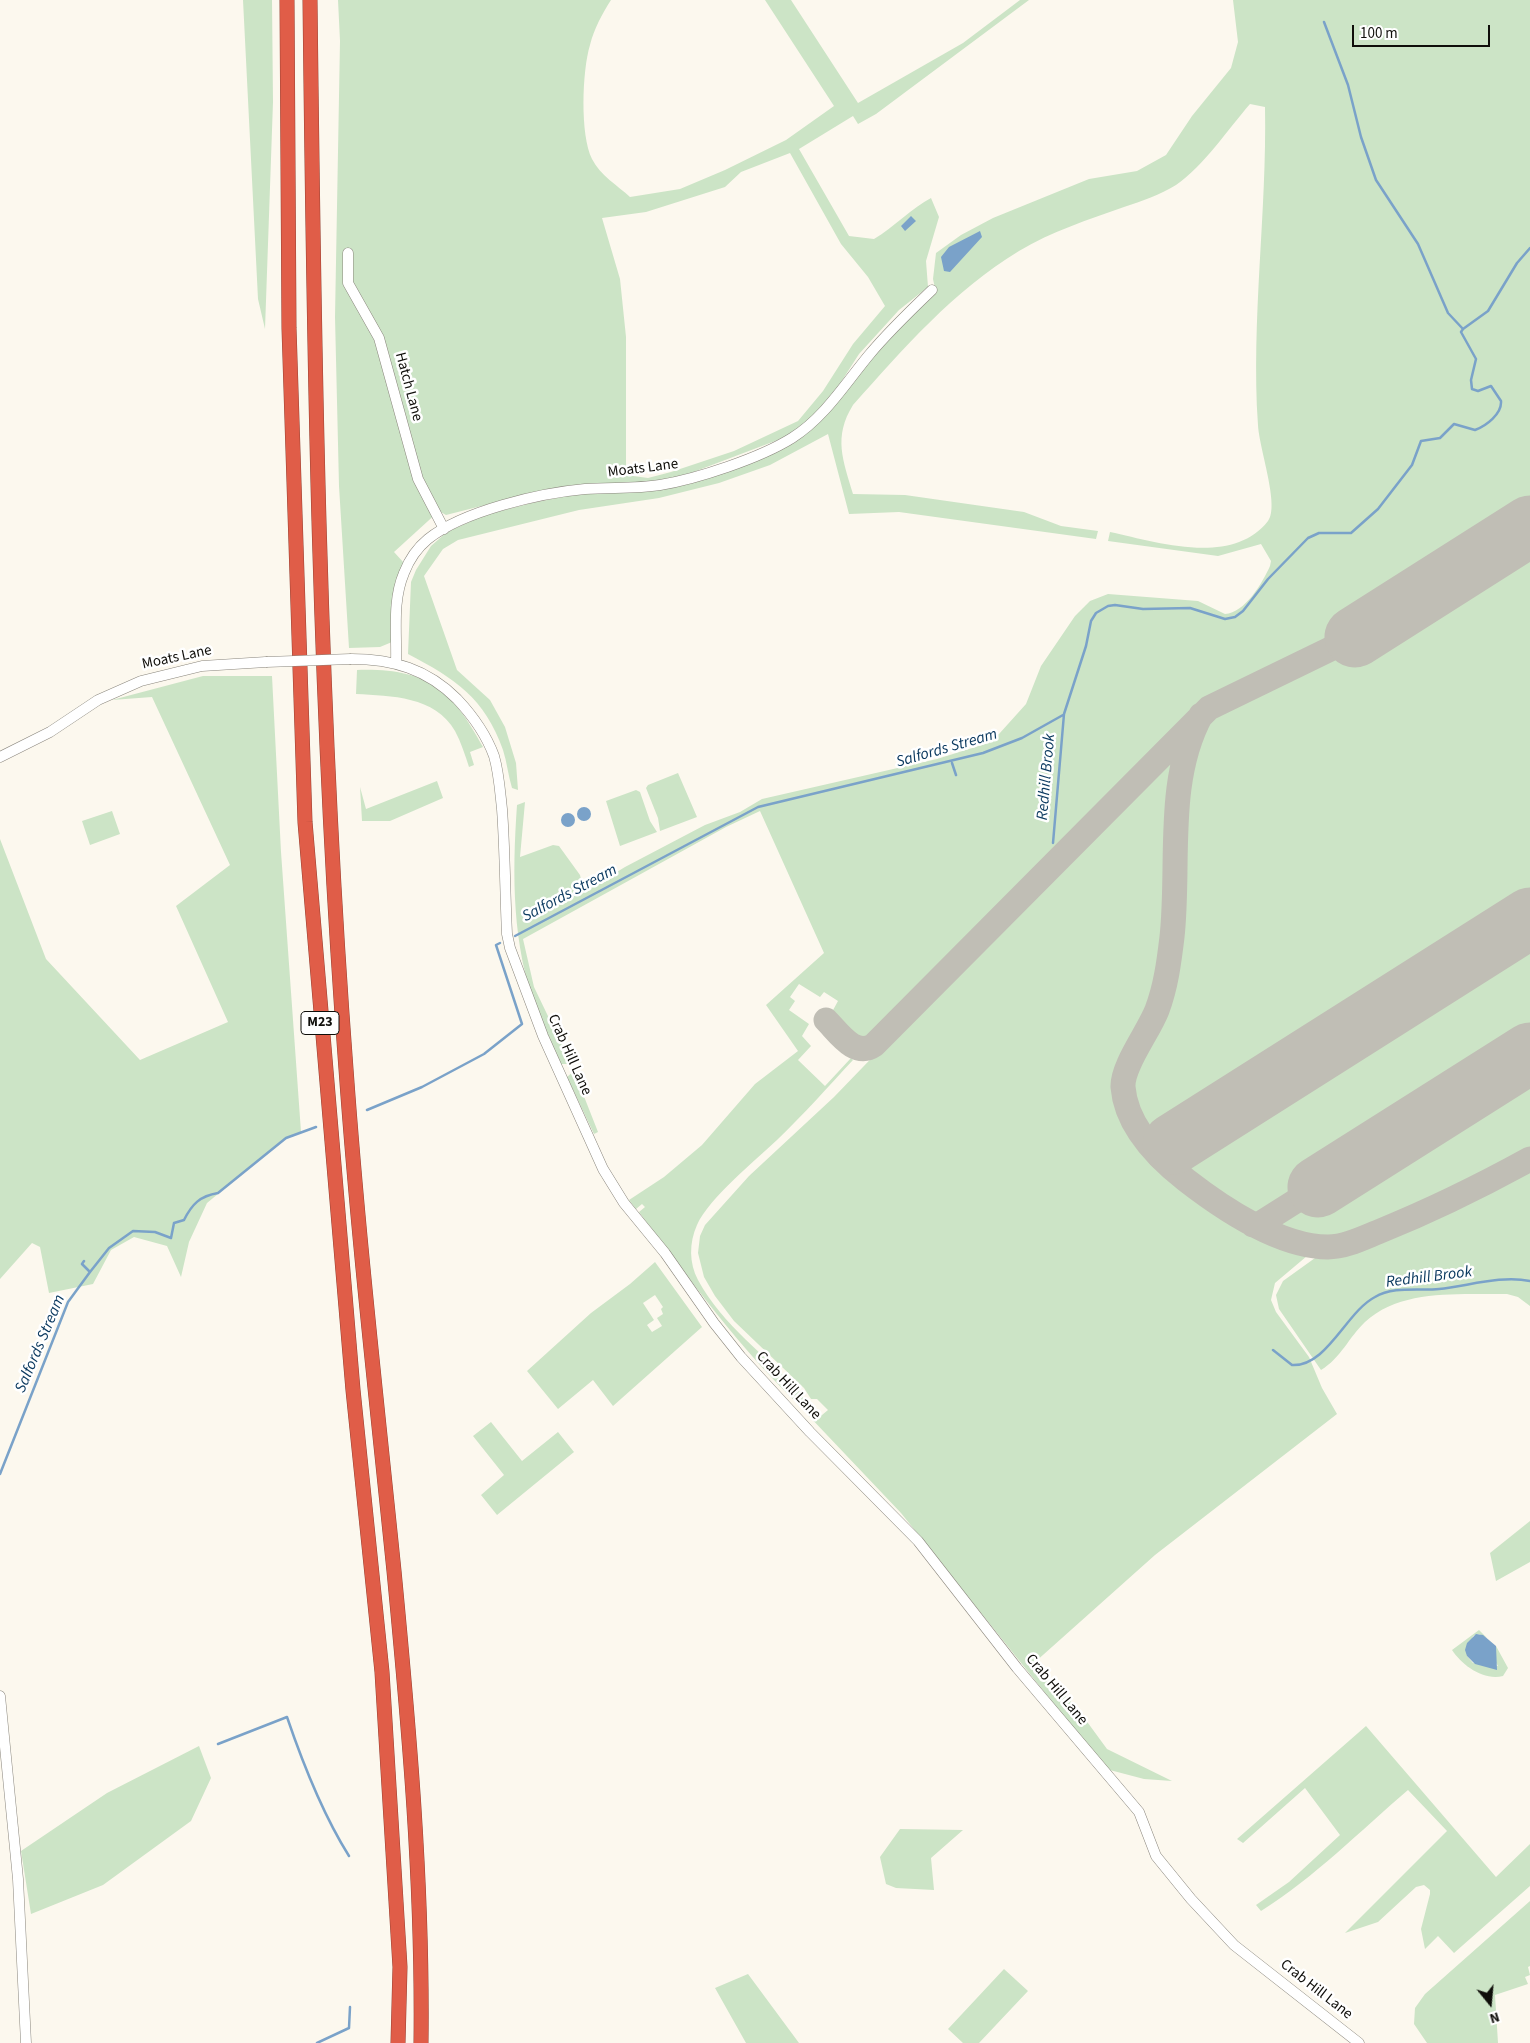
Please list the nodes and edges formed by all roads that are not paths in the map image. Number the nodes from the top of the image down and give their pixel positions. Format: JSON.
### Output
{"nodes":[{"id":1,"x":287,"y":0,"type":"edge"},
{"id":2,"x":310,"y":0,"type":"edge"},
{"id":3,"x":348,"y":253,"type":"dead end"},
{"id":4,"x":932,"y":290,"type":"dead end"},
{"id":5,"x":444,"y":529,"type":"junction"},
{"id":6,"x":380,"y":660,"type":"joint"},
{"id":7,"x":396,"y":662,"type":"junction"},
{"id":8,"x":0,"y":757,"type":"edge"},
{"id":9,"x":0,"y":1696,"type":"edge"},
{"id":10,"x":26,"y":2043,"type":"edge"},
{"id":11,"x":398,"y":2043,"type":"edge"},
{"id":12,"x":421,"y":2043,"type":"edge"},
{"id":13,"x":1359,"y":2043,"type":"edge"}],
"edges":[{"from":1,"to":11,"type":"highway","number":"M23"},
{"from":2,"to":12,"type":"highway","number":"M23"},
{"from":3,"to":5,"type":"street","name":"Hatch Lane"},
{"from":4,"to":5,"type":"street","name":"Moats Lane"},
{"from":5,"to":7,"type":"street","name":"Moats Lane"},
{"from":6,"to":7,"type":"street","name":"Crab Hill Lane"},
{"from":6,"to":8,"type":"street","name":"Moats Lane","bridge":true},
{"from":7,"to":13,"type":"street","name":"Crab Hill Lane"},
{"from":9,"to":10,"type":"street"}]}
